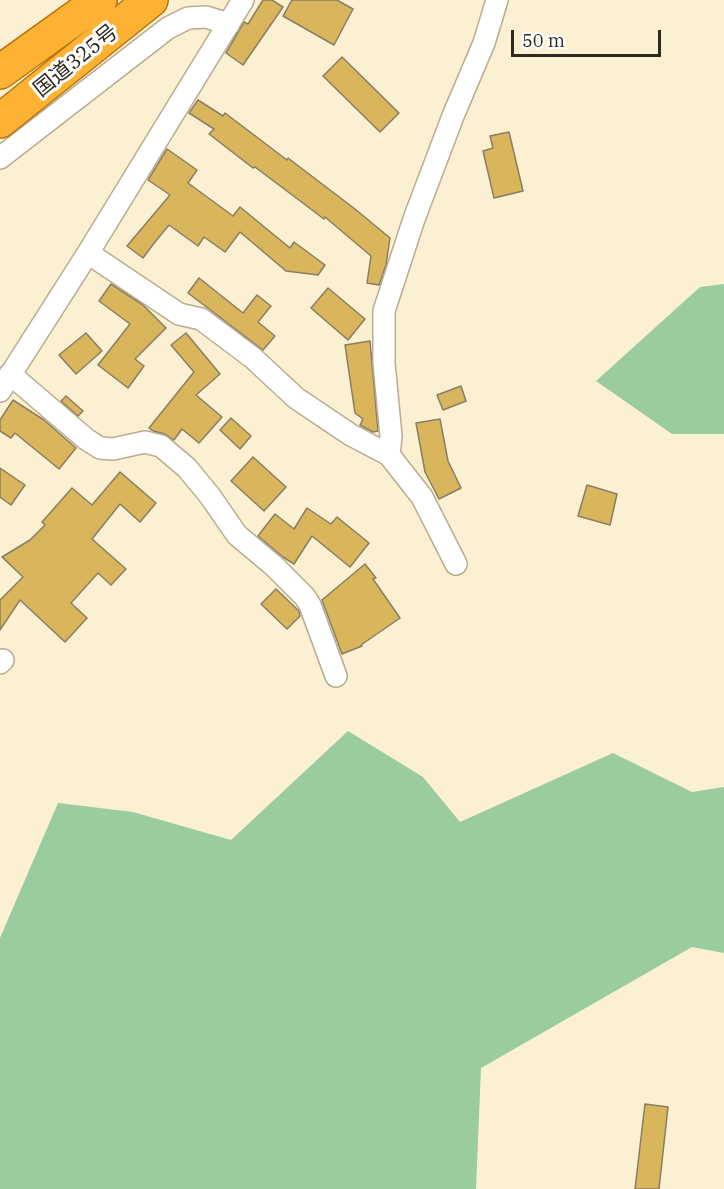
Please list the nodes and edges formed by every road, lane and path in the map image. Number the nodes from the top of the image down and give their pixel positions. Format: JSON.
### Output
{"nodes":[{"id":1,"x":100,"y":0,"type":"edge"},
{"id":2,"x":151,"y":0,"type":"edge"},
{"id":3,"x":243,"y":0,"type":"edge"},
{"id":4,"x":497,"y":0,"type":"edge"},
{"id":5,"x":229,"y":24,"type":"junction"},
{"id":6,"x":0,"y":72,"type":"edge"},
{"id":7,"x":0,"y":122,"type":"edge"},
{"id":8,"x":0,"y":158,"type":"edge"},
{"id":9,"x":88,"y":253,"type":"junction"},
{"id":10,"x":5,"y":383,"type":"edge"},
{"id":11,"x":389,"y":455,"type":"junction"},
{"id":12,"x":456,"y":564,"type":"dead end"},
{"id":13,"x":336,"y":676,"type":"dead end"}],
"edges":[{"from":1,"to":6,"type":"highway","name":"国道325号"},
{"from":2,"to":7,"type":"highway","name":"国道325号"},
{"from":3,"to":5,"type":"street"},
{"from":4,"to":11,"type":"street"},
{"from":5,"to":8,"type":"street"},
{"from":5,"to":9,"type":"street"},
{"from":9,"to":10,"type":"street"},
{"from":9,"to":11,"type":"street"},
{"from":10,"to":13,"type":"street"},
{"from":11,"to":12,"type":"street"}]}
